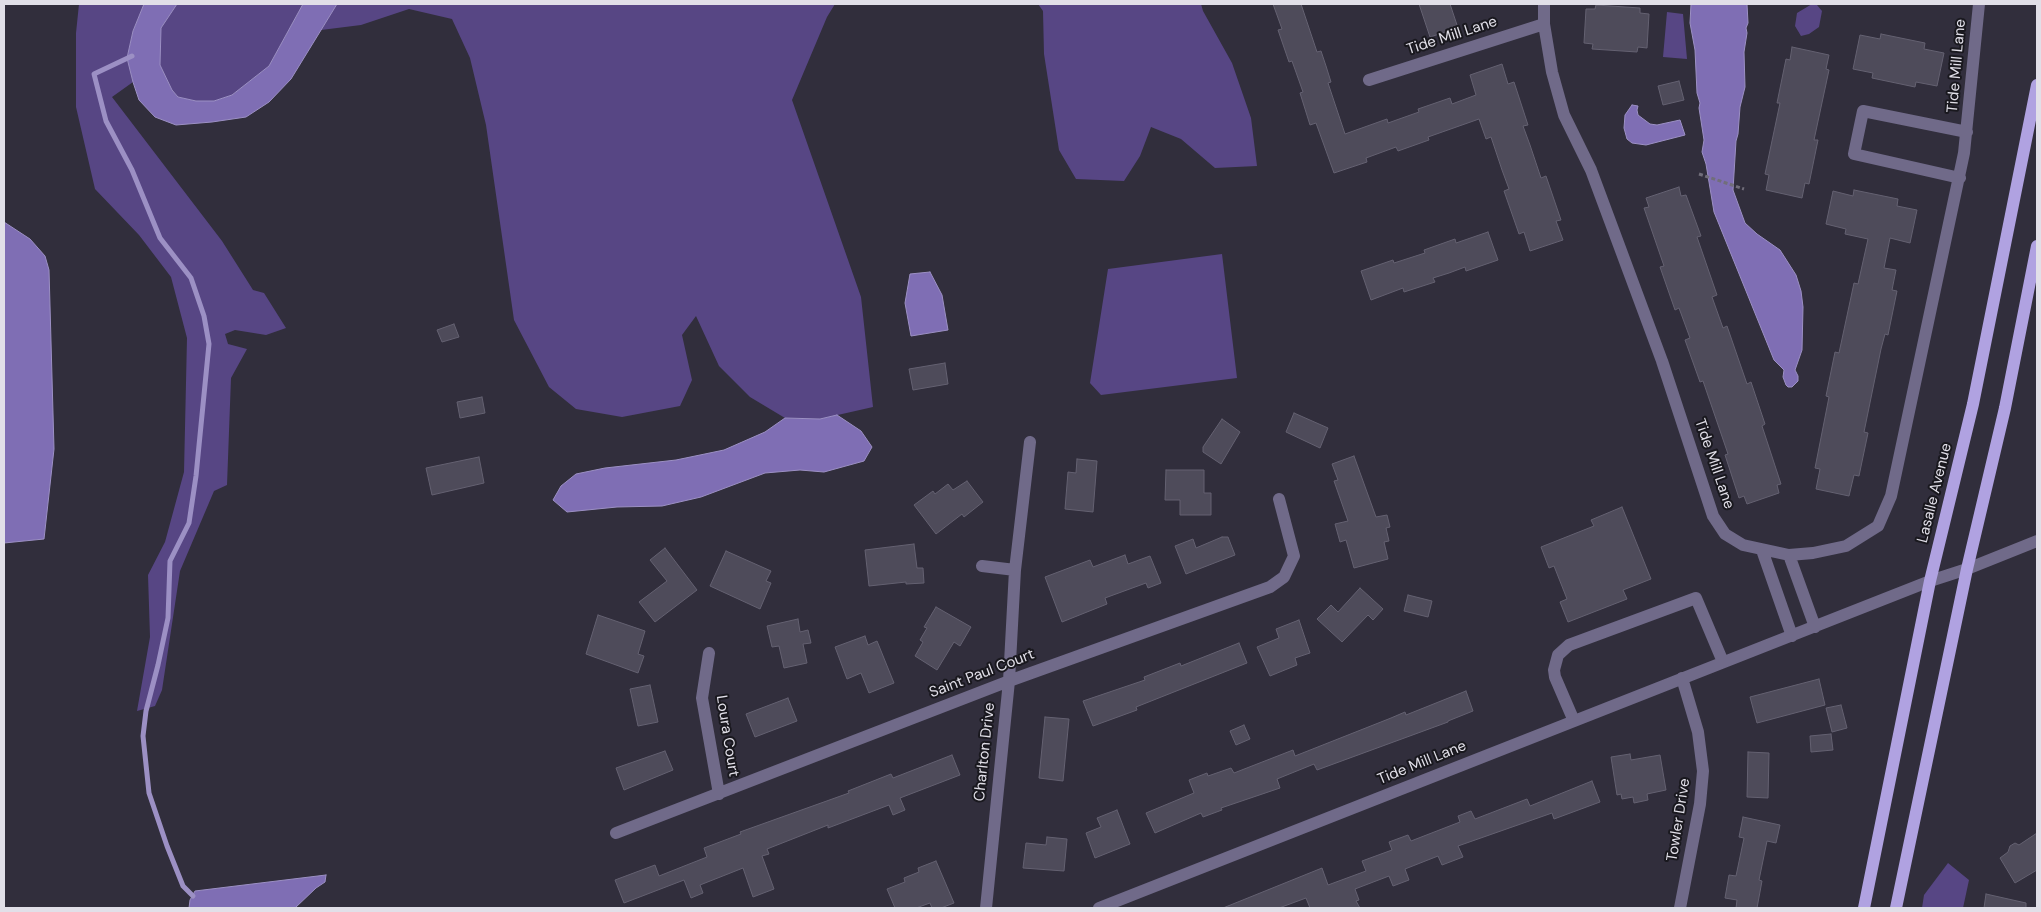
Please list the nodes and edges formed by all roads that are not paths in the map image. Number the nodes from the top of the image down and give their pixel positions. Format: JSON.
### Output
{"nodes":[{"id":1,"x":1544,"y":4,"type":"edge"},
{"id":2,"x":1979,"y":4,"type":"edge"},
{"id":3,"x":1544,"y":24,"type":"junction"},
{"id":4,"x":1370,"y":80,"type":"dead end"},
{"id":5,"x":2037,"y":85,"type":"edge"},
{"id":6,"x":1967,"y":132,"type":"junction"},
{"id":7,"x":1960,"y":178,"type":"junction"},
{"id":8,"x":2037,"y":246,"type":"edge"},
{"id":9,"x":1030,"y":442,"type":"dead end"},
{"id":10,"x":1279,"y":499,"type":"dead end"},
{"id":11,"x":2037,"y":541,"type":"edge"},
{"id":12,"x":1762,"y":550,"type":"junction"},
{"id":13,"x":1789,"y":555,"type":"junction"},
{"id":14,"x":982,"y":566,"type":"dead end"},
{"id":15,"x":1967,"y":569,"type":"junction"},
{"id":16,"x":1015,"y":570,"type":"junction"},
{"id":17,"x":1930,"y":580,"type":"junction"},
{"id":18,"x":1815,"y":627,"type":"junction"},
{"id":19,"x":1792,"y":636,"type":"junction"},
{"id":20,"x":709,"y":653,"type":"dead end"},
{"id":21,"x":1723,"y":662,"type":"junction"},
{"id":22,"x":1682,"y":678,"type":"junction"},
{"id":23,"x":1009,"y":681,"type":"junction"},
{"id":24,"x":1574,"y":721,"type":"junction"},
{"id":25,"x":720,"y":794,"type":"junction"},
{"id":26,"x":616,"y":834,"type":"dead end"},
{"id":27,"x":986,"y":908,"type":"edge"},
{"id":28,"x":1099,"y":908,"type":"edge"},
{"id":29,"x":1680,"y":908,"type":"edge"},
{"id":30,"x":1864,"y":908,"type":"edge"},
{"id":31,"x":1896,"y":908,"type":"edge"}],
"edges":[{"from":1,"to":3,"type":"street","name":"Tide Mill Lane"},
{"from":2,"to":6,"type":"street","name":"Tide Mill Lane"},
{"from":3,"to":4,"type":"street","name":"Tide Mill Lane"},
{"from":3,"to":12,"type":"street","name":"Tide Mill Lane"},
{"from":5,"to":17,"type":"main road","name":"Lasalle Avenue"},
{"from":6,"to":7,"type":"street","name":"Tide Mill Lane"},
{"from":6,"to":7,"type":"street","name":"Tide Mill Lane"},
{"from":7,"to":13,"type":"street","name":"Tide Mill Lane"},
{"from":8,"to":15,"type":"main road"},
{"from":9,"to":16,"type":"street","name":"Charlton Drive"},
{"from":10,"to":23,"type":"street","name":"Saint Paul Court"},
{"from":11,"to":15,"type":"street","name":"Tide Mill Lane"},
{"from":12,"to":13,"type":"street","name":"Tide Mill Lane"},
{"from":12,"to":19,"type":"street"},
{"from":13,"to":18,"type":"street"},
{"from":14,"to":16,"type":"street"},
{"from":15,"to":17,"type":"street","name":"Tide Mill Lane"},
{"from":15,"to":31,"type":"main road"},
{"from":16,"to":23,"type":"street","name":"Charlton Drive"},
{"from":17,"to":18,"type":"street","name":"Tide Mill Lane"},
{"from":17,"to":30,"type":"main road","name":"Lasalle Avenue"},
{"from":18,"to":19,"type":"street","name":"Tide Mill Lane"},
{"from":19,"to":21,"type":"street","name":"Tide Mill Lane"},
{"from":20,"to":25,"type":"street","name":"Loura Court"},
{"from":21,"to":22,"type":"street","name":"Tide Mill Lane"},
{"from":21,"to":24,"type":"street"},
{"from":22,"to":24,"type":"street","name":"Tide Mill Lane"},
{"from":22,"to":29,"type":"street","name":"Towler Drive"},
{"from":23,"to":25,"type":"street","name":"Saint Paul Court"},
{"from":23,"to":27,"type":"street","name":"Charlton Drive"},
{"from":24,"to":28,"type":"street","name":"Tide Mill Lane"},
{"from":25,"to":26,"type":"street","name":"Saint Paul Court"}]}
